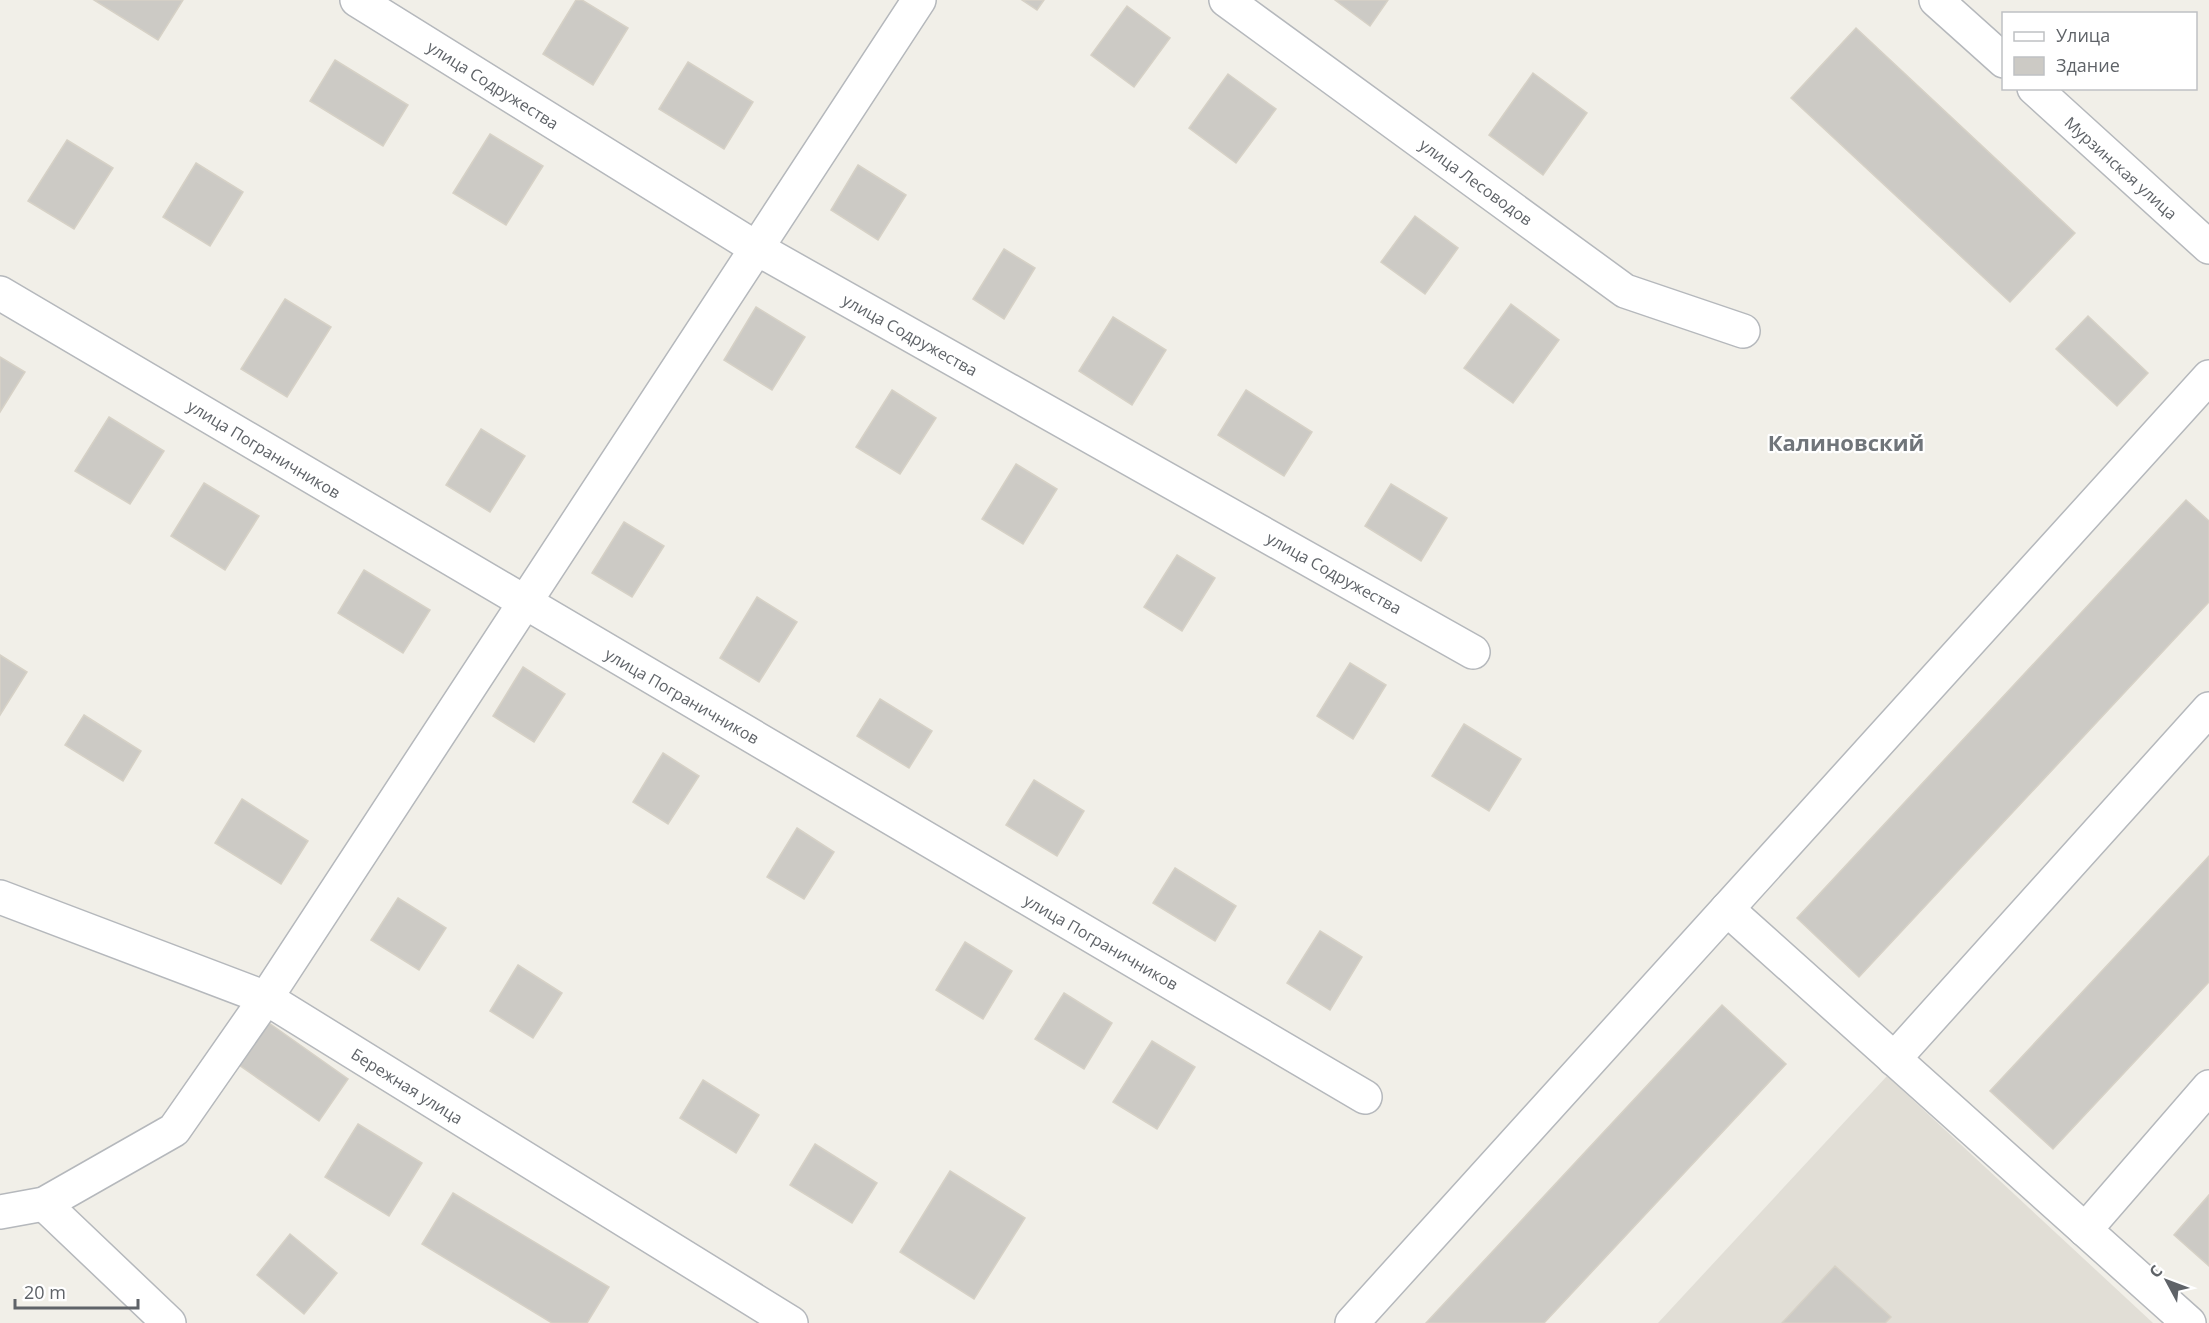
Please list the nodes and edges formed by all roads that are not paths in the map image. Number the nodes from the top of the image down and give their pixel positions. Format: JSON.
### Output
{"nodes":[{"id":1,"x":357,"y":0,"type":"edge"},
{"id":2,"x":919,"y":0,"type":"edge"},
{"id":3,"x":1226,"y":0,"type":"edge"},
{"id":4,"x":1936,"y":0,"type":"edge"},
{"id":5,"x":2002,"y":59,"type":"edge"},
{"id":6,"x":2036,"y":90,"type":"edge"},
{"id":7,"x":2204,"y":230,"type":"edge"},
{"id":8,"x":756,"y":248,"type":"junction"},
{"id":9,"x":0,"y":293,"type":"edge"},
{"id":10,"x":1743,"y":331,"type":"dead end"},
{"id":11,"x":2209,"y":377,"type":"edge"},
{"id":12,"x":524,"y":603,"type":"junction"},
{"id":13,"x":1473,"y":652,"type":"dead end"},
{"id":14,"x":2209,"y":709,"type":"edge"},
{"id":15,"x":0,"y":897,"type":"edge"},
{"id":16,"x":1727,"y":909,"type":"junction"},
{"id":17,"x":266,"y":998,"type":"junction"},
{"id":18,"x":1894,"y":1059,"type":"junction"},
{"id":19,"x":2209,"y":1087,"type":"edge"},
{"id":20,"x":1365,"y":1097,"type":"dead end"},
{"id":21,"x":44,"y":1204,"type":"junction"},
{"id":22,"x":0,"y":1212,"type":"edge"},
{"id":23,"x":2085,"y":1230,"type":"junction"},
{"id":24,"x":169,"y":1323,"type":"edge"},
{"id":25,"x":790,"y":1323,"type":"edge"},
{"id":26,"x":1352,"y":1323,"type":"edge"},
{"id":27,"x":2189,"y":1323,"type":"edge"}],
"edges":[{"from":1,"to":8,"type":"street","name":"улица Содружества"},
{"from":2,"to":8,"type":"street"},
{"from":3,"to":10,"type":"street","name":"улица Лесоводов"},
{"from":4,"to":5,"type":"street"},
{"from":6,"to":7,"type":"street","name":"Мурзинская улица"},
{"from":8,"to":12,"type":"street"},
{"from":8,"to":13,"type":"street","name":"улица Содружества"},
{"from":9,"to":12,"type":"street","name":"улица Пограничников"},
{"from":11,"to":16,"type":"street"},
{"from":12,"to":17,"type":"street"},
{"from":12,"to":20,"type":"street","name":"улица Пограничников"},
{"from":14,"to":18,"type":"street"},
{"from":15,"to":17,"type":"street","name":"Бережная улица"},
{"from":16,"to":18,"type":"street"},
{"from":16,"to":26,"type":"street"},
{"from":17,"to":21,"type":"street"},
{"from":17,"to":25,"type":"street","name":"Бережная улица"},
{"from":18,"to":23,"type":"street"},
{"from":19,"to":23,"type":"street"},
{"from":21,"to":22,"type":"street"},
{"from":21,"to":24,"type":"street"},
{"from":23,"to":27,"type":"street"}]}
